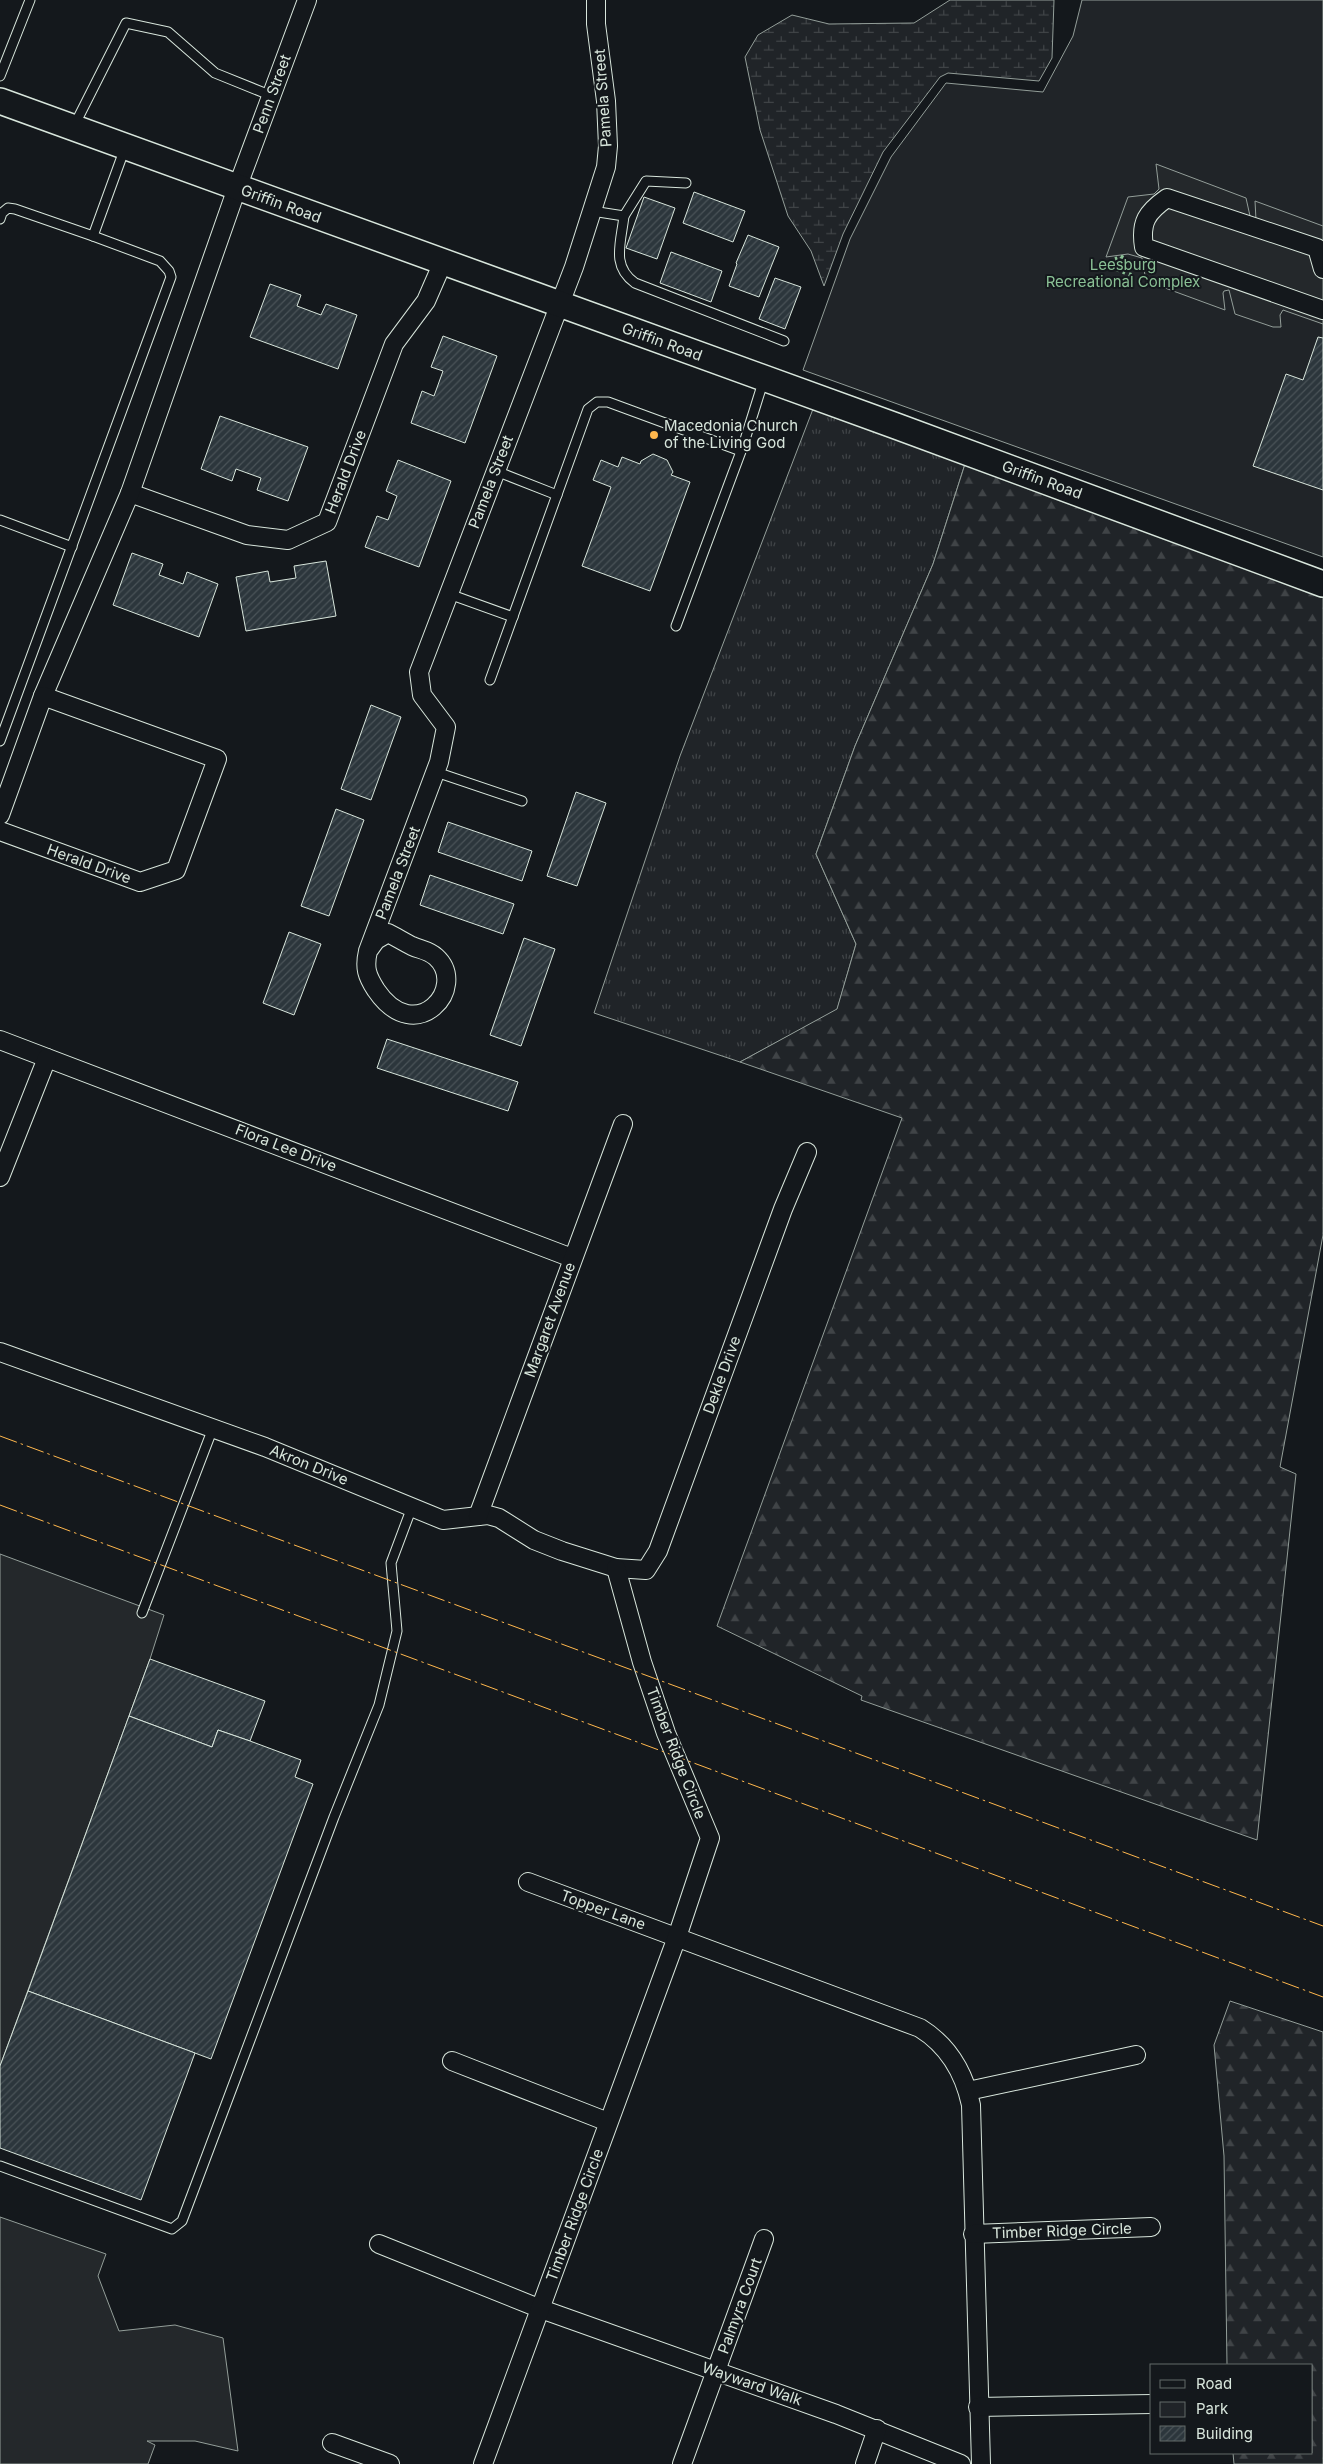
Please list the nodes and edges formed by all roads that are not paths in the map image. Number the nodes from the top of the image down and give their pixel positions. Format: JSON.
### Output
{"nodes":[{"id":1,"x":30,"y":0,"type":"edge"},
{"id":2,"x":307,"y":0,"type":"edge"},
{"id":3,"x":596,"y":0,"type":"edge"},
{"id":4,"x":0,"y":76,"type":"edge"},
{"id":5,"x":272,"y":96,"type":"junction"},
{"id":6,"x":0,"y":101,"type":"edge"},
{"id":7,"x":72,"y":128,"type":"junction"},
{"id":8,"x":125,"y":148,"type":"junction"},
{"id":9,"x":686,"y":183,"type":"dead end"},
{"id":10,"x":237,"y":188,"type":"junction"},
{"id":11,"x":592,"y":211,"type":"junction"},
{"id":12,"x":624,"y":216,"type":"junction"},
{"id":13,"x":0,"y":219,"type":"edge"},
{"id":14,"x":93,"y":236,"type":"junction"},
{"id":15,"x":443,"y":262,"type":"junction"},
{"id":16,"x":1323,"y":270,"type":"edge"},
{"id":17,"x":559,"y":304,"type":"junction"},
{"id":18,"x":1323,"y":310,"type":"edge"},
{"id":19,"x":784,"y":341,"type":"dead end"},
{"id":20,"x":764,"y":378,"type":"junction"},
{"id":21,"x":741,"y":451,"type":"junction"},
{"id":22,"x":496,"y":471,"type":"junction"},
{"id":23,"x":130,"y":493,"type":"junction"},
{"id":24,"x":557,"y":495,"type":"junction"},
{"id":25,"x":0,"y":520,"type":"edge"},
{"id":26,"x":72,"y":547,"type":"junction"},
{"id":27,"x":1323,"y":584,"type":"edge"},
{"id":28,"x":449,"y":594,"type":"junction"},
{"id":29,"x":513,"y":617,"type":"junction"},
{"id":30,"x":676,"y":626,"type":"dead end"},
{"id":31,"x":490,"y":680,"type":"dead end"},
{"id":32,"x":43,"y":696,"type":"junction"},
{"id":33,"x":0,"y":741,"type":"edge"},
{"id":34,"x":436,"y":772,"type":"junction"},
{"id":35,"x":522,"y":801,"type":"dead end"},
{"id":36,"x":0,"y":815,"type":"edge"},
{"id":37,"x":0,"y":831,"type":"edge"},
{"id":38,"x":368,"y":951,"type":"junction"},
{"id":39,"x":0,"y":1040,"type":"edge"},
{"id":40,"x":47,"y":1058,"type":"junction"},
{"id":41,"x":623,"y":1124,"type":"dead end"},
{"id":42,"x":807,"y":1152,"type":"dead end"},
{"id":43,"x":0,"y":1177,"type":"edge"},
{"id":44,"x":572,"y":1258,"type":"junction"},
{"id":45,"x":0,"y":1352,"type":"edge"},
{"id":46,"x":213,"y":1428,"type":"junction"},
{"id":47,"x":412,"y":1507,"type":"junction"},
{"id":48,"x":478,"y":1516,"type":"junction"},
{"id":49,"x":616,"y":1568,"type":"junction"},
{"id":50,"x":142,"y":1613,"type":"dead end"},
{"id":51,"x":528,"y":1882,"type":"dead end"},
{"id":52,"x":677,"y":1937,"type":"junction"},
{"id":53,"x":1136,"y":2055,"type":"dead end"},
{"id":54,"x":452,"y":2061,"type":"dead end"},
{"id":55,"x":968,"y":2091,"type":"junction"},
{"id":56,"x":608,"y":2122,"type":"junction"},
{"id":57,"x":0,"y":2166,"type":"edge"},
{"id":58,"x":1151,"y":2227,"type":"dead end"},
{"id":59,"x":973,"y":2234,"type":"junction"},
{"id":60,"x":764,"y":2239,"type":"dead end"},
{"id":61,"x":379,"y":2244,"type":"dead end"},
{"id":62,"x":541,"y":2309,"type":"junction"},
{"id":63,"x":716,"y":2372,"type":"junction"},
{"id":64,"x":1150,"y":2404,"type":"edge"},
{"id":65,"x":978,"y":2407,"type":"junction"},
{"id":66,"x":877,"y":2429,"type":"junction"},
{"id":67,"x":332,"y":2443,"type":"dead end"},
{"id":68,"x":390,"y":2464,"type":"edge"},
{"id":69,"x":483,"y":2464,"type":"edge"},
{"id":70,"x":682,"y":2464,"type":"edge"},
{"id":71,"x":865,"y":2464,"type":"edge"},
{"id":72,"x":961,"y":2464,"type":"edge"},
{"id":73,"x":980,"y":2464,"type":"edge"}],
"edges":[{"from":1,"to":4,"type":"lane"},
{"from":2,"to":5,"type":"street","name":"Penn Street"},
{"from":3,"to":11,"type":"street","name":"Pamela Street"},
{"from":5,"to":7,"type":"lane"},
{"from":5,"to":10,"type":"street","name":"Penn Street"},
{"from":6,"to":7,"type":"street","name":"Griffin Road"},
{"from":7,"to":8,"type":"street","name":"Griffin Road"},
{"from":8,"to":10,"type":"street","name":"Griffin Road"},
{"from":8,"to":14,"type":"lane"},
{"from":9,"to":12,"type":"lane"},
{"from":10,"to":15,"type":"street","name":"Griffin Road"},
{"from":10,"to":23,"type":"street"},
{"from":11,"to":12,"type":"lane"},
{"from":11,"to":17,"type":"street","name":"Pamela Street"},
{"from":12,"to":19,"type":"lane"},
{"from":13,"to":14,"type":"lane"},
{"from":14,"to":26,"type":"lane"},
{"from":15,"to":17,"type":"street","name":"Griffin Road"},
{"from":15,"to":23,"type":"street","name":"Herald Drive"},
{"from":16,"to":18,"type":"street"},
{"from":17,"to":20,"type":"street","name":"Griffin Road"},
{"from":17,"to":22,"type":"street","name":"Pamela Street"},
{"from":20,"to":21,"type":"lane"},
{"from":20,"to":27,"type":"street","name":"Griffin Road"},
{"from":21,"to":24,"type":"lane"},
{"from":21,"to":30,"type":"lane"},
{"from":22,"to":24,"type":"lane"},
{"from":22,"to":28,"type":"street","name":"Pamela Street"},
{"from":23,"to":32,"type":"street"},
{"from":24,"to":29,"type":"lane"},
{"from":25,"to":26,"type":"lane"},
{"from":26,"to":33,"type":"lane"},
{"from":28,"to":29,"type":"lane"},
{"from":28,"to":34,"type":"street","name":"Pamela Street"},
{"from":29,"to":31,"type":"lane"},
{"from":32,"to":36,"type":"street"},
{"from":32,"to":37,"type":"street","name":"Herald Drive"},
{"from":34,"to":35,"type":"lane"},
{"from":34,"to":38,"type":"street","name":"Pamela Street"},
{"from":38,"to":38,"type":"street","name":"Pamela Street"},
{"from":39,"to":40,"type":"street","name":"Flora Lee Drive"},
{"from":40,"to":43,"type":"street"},
{"from":40,"to":44,"type":"street","name":"Flora Lee Drive"},
{"from":41,"to":44,"type":"street","name":"Margaret Avenue"},
{"from":42,"to":49,"type":"street","name":"Dekle Drive"},
{"from":44,"to":48,"type":"street","name":"Margaret Avenue"},
{"from":45,"to":46,"type":"street","name":"Akron Drive"},
{"from":46,"to":47,"type":"street","name":"Akron Drive"},
{"from":46,"to":50,"type":"lane"},
{"from":47,"to":48,"type":"street","name":"Akron Drive"},
{"from":47,"to":57,"type":"lane"},
{"from":48,"to":49,"type":"street","name":"Akron Drive"},
{"from":49,"to":52,"type":"street","name":"Timber Ridge Circle"},
{"from":51,"to":52,"type":"street","name":"Topper Lane"},
{"from":52,"to":55,"type":"street","name":"Timber Ridge Circle"},
{"from":52,"to":56,"type":"street","name":"Timber Ridge Circle"},
{"from":53,"to":55,"type":"street"},
{"from":54,"to":56,"type":"street"},
{"from":55,"to":59,"type":"street","name":"Timber Ridge Circle"},
{"from":56,"to":62,"type":"street","name":"Timber Ridge Circle"},
{"from":58,"to":59,"type":"street","name":"Timber Ridge Circle"},
{"from":59,"to":65,"type":"street","name":"Timber Ridge Circle"},
{"from":60,"to":63,"type":"street","name":"Palmyra Court"},
{"from":61,"to":62,"type":"street"},
{"from":62,"to":63,"type":"street","name":"Wayward Walk"},
{"from":62,"to":69,"type":"street","name":"Timber Ridge Circle"},
{"from":63,"to":66,"type":"street","name":"Wayward Walk"},
{"from":63,"to":70,"type":"street","name":"Palmyra Court"},
{"from":64,"to":65,"type":"street"},
{"from":65,"to":73,"type":"street","name":"Timber Ridge Circle"},
{"from":66,"to":71,"type":"street"},
{"from":66,"to":72,"type":"street","name":"Wayward Walk"},
{"from":67,"to":68,"type":"street"}]}
